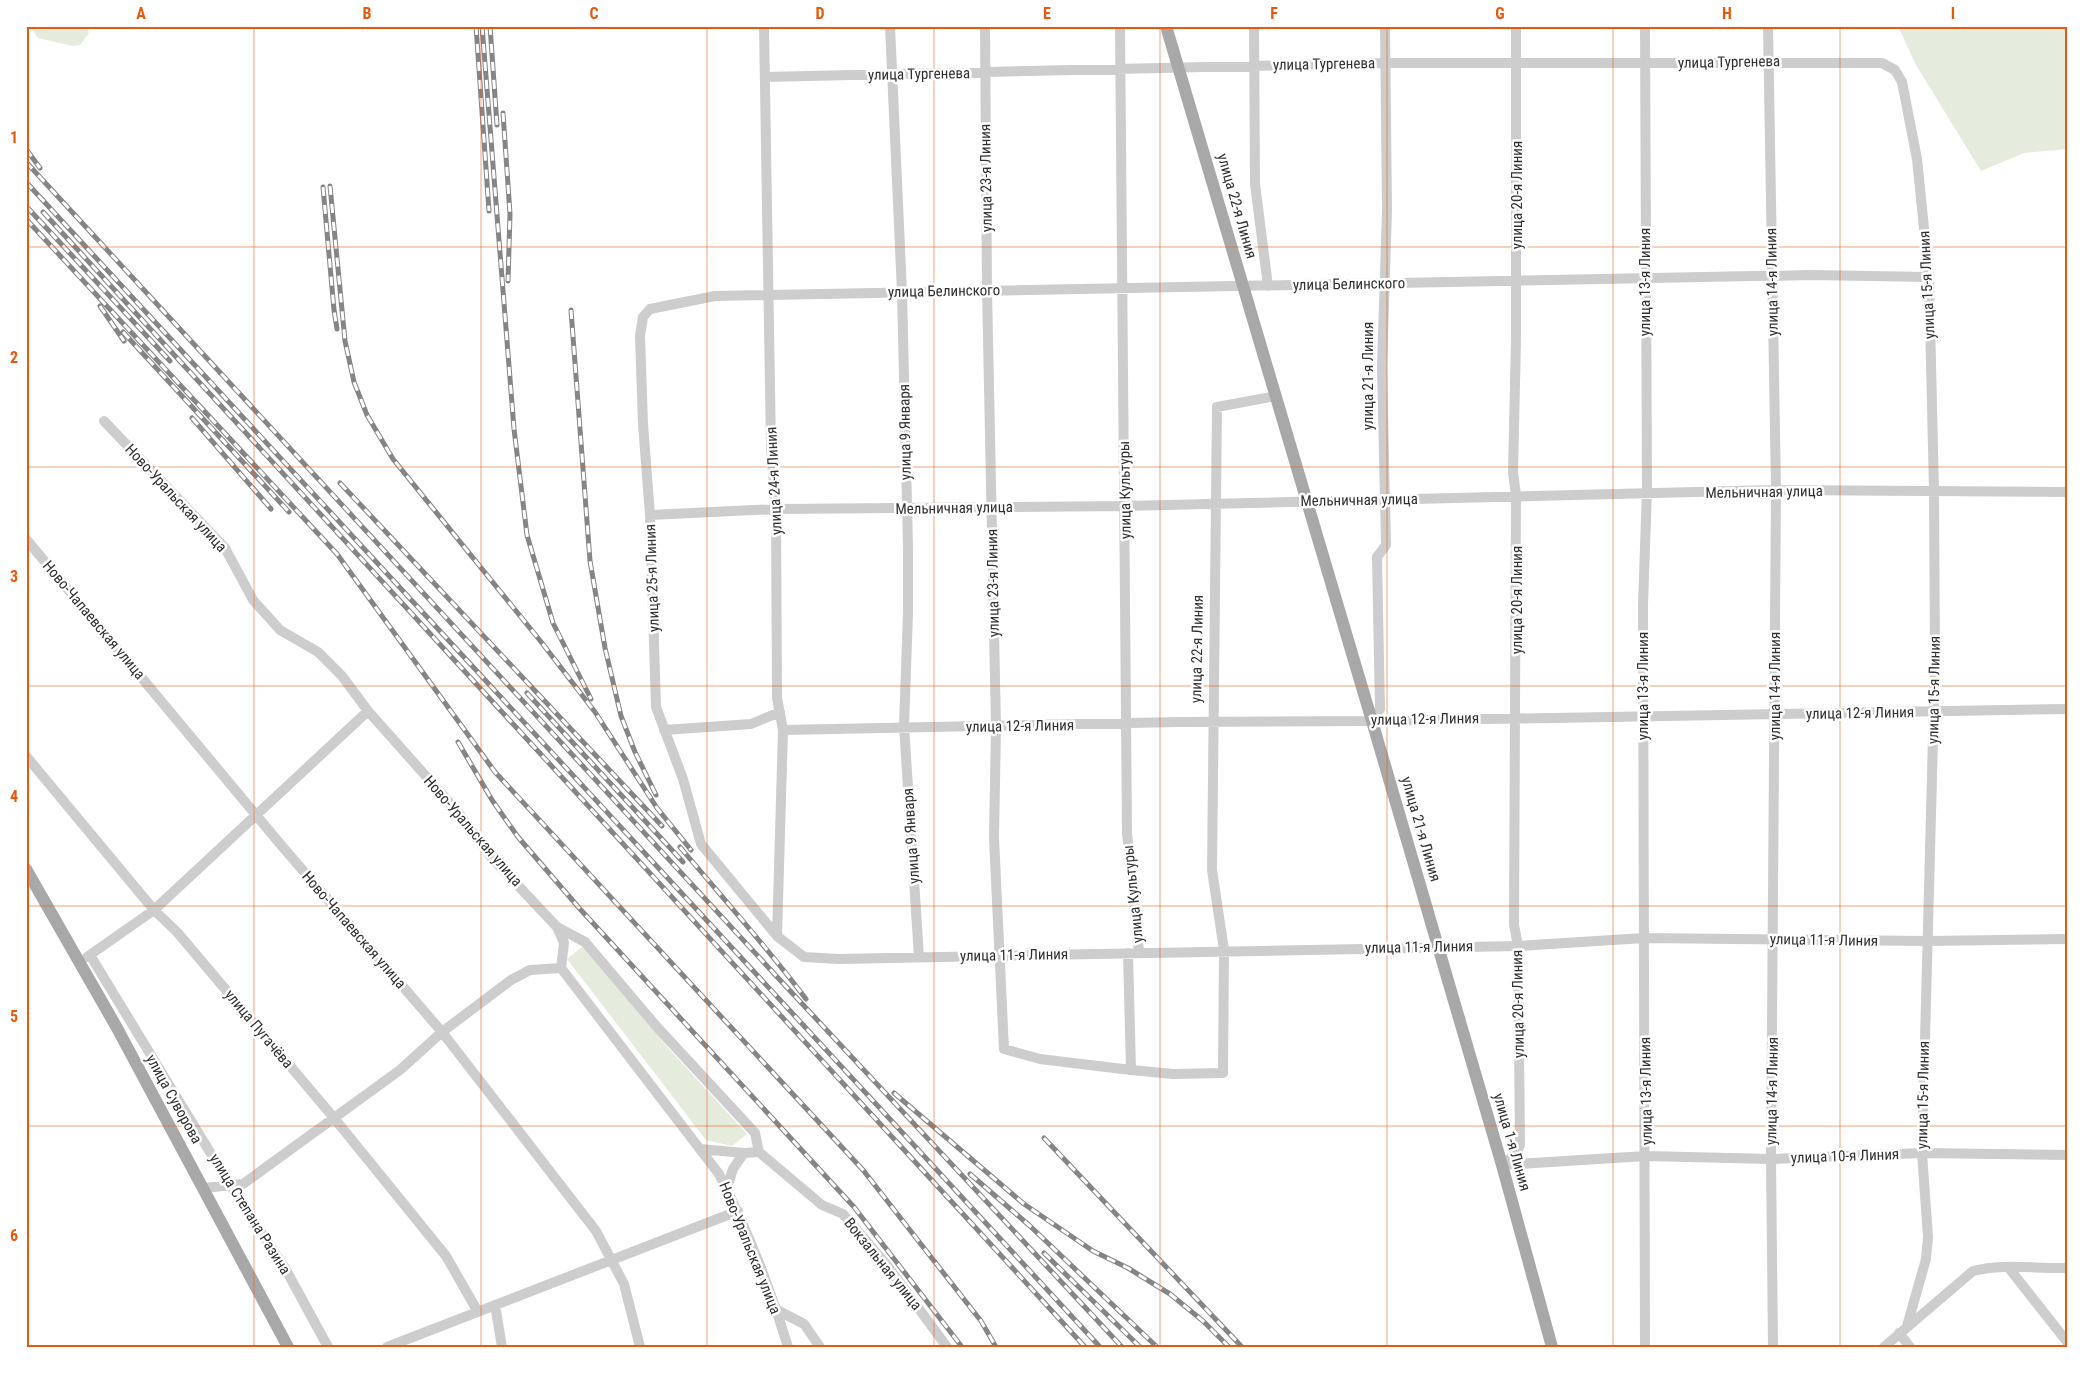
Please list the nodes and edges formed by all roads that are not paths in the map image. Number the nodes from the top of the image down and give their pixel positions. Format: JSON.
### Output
{"nodes":[{"id":1,"x":764,"y":26,"type":"edge"},
{"id":2,"x":890,"y":26,"type":"edge"},
{"id":3,"x":985,"y":26,"type":"edge"},
{"id":4,"x":1120,"y":26,"type":"edge"},
{"id":5,"x":1166,"y":26,"type":"edge"},
{"id":6,"x":1254,"y":26,"type":"edge"},
{"id":7,"x":1385,"y":26,"type":"edge"},
{"id":8,"x":1516,"y":26,"type":"edge"},
{"id":9,"x":1645,"y":26,"type":"edge"},
{"id":10,"x":1768,"y":26,"type":"edge"},
{"id":11,"x":1517,"y":62,"type":"junction"},
{"id":12,"x":1768,"y":62,"type":"junction"},
{"id":13,"x":1385,"y":63,"type":"junction"},
{"id":14,"x":1882,"y":63,"type":"joint"},
{"id":15,"x":1645,"y":64,"type":"junction"},
{"id":16,"x":1254,"y":66,"type":"junction"},
{"id":17,"x":1179,"y":68,"type":"junction"},
{"id":18,"x":1121,"y":70,"type":"junction"},
{"id":19,"x":985,"y":73,"type":"junction"},
{"id":20,"x":892,"y":74,"type":"junction"},
{"id":21,"x":765,"y":77,"type":"junction"},
{"id":22,"x":1772,"y":276,"type":"junction"},
{"id":23,"x":1929,"y":277,"type":"junction"},
{"id":24,"x":1645,"y":278,"type":"junction"},
{"id":25,"x":1516,"y":280,"type":"junction"},
{"id":26,"x":1385,"y":284,"type":"junction"},
{"id":27,"x":1243,"y":286,"type":"junction"},
{"id":28,"x":1268,"y":286,"type":"junction"},
{"id":29,"x":1122,"y":288,"type":"junction"},
{"id":30,"x":987,"y":289,"type":"junction"},
{"id":31,"x":902,"y":292,"type":"junction"},
{"id":32,"x":769,"y":295,"type":"junction"},
{"id":33,"x":1276,"y":396,"type":"junction"},
{"id":34,"x":104,"y":421,"type":"dead end"},
{"id":35,"x":1776,"y":490,"type":"junction"},
{"id":36,"x":1934,"y":492,"type":"junction"},
{"id":37,"x":2068,"y":492,"type":"edge"},
{"id":38,"x":1516,"y":495,"type":"junction"},
{"id":39,"x":1647,"y":495,"type":"junction"},
{"id":40,"x":1307,"y":500,"type":"junction"},
{"id":41,"x":1385,"y":500,"type":"junction"},
{"id":42,"x":1214,"y":504,"type":"junction"},
{"id":43,"x":1125,"y":506,"type":"junction"},
{"id":44,"x":991,"y":508,"type":"junction"},
{"id":45,"x":776,"y":509,"type":"junction"},
{"id":46,"x":907,"y":509,"type":"junction"},
{"id":47,"x":650,"y":515,"type":"junction"},
{"id":48,"x":26,"y":539,"type":"edge"},
{"id":49,"x":2068,"y":709,"type":"edge"},
{"id":50,"x":368,"y":711,"type":"junction"},
{"id":51,"x":780,"y":712,"type":"junction"},
{"id":52,"x":1933,"y":712,"type":"junction"},
{"id":53,"x":1774,"y":714,"type":"junction"},
{"id":54,"x":1644,"y":715,"type":"junction"},
{"id":55,"x":1517,"y":718,"type":"junction"},
{"id":56,"x":1372,"y":721,"type":"junction"},
{"id":57,"x":1212,"y":722,"type":"junction"},
{"id":58,"x":1127,"y":723,"type":"junction"},
{"id":59,"x":904,"y":726,"type":"junction"},
{"id":60,"x":996,"y":727,"type":"junction"},
{"id":61,"x":664,"y":730,"type":"junction"},
{"id":62,"x":783,"y":730,"type":"junction"},
{"id":63,"x":26,"y":756,"type":"edge"},
{"id":64,"x":255,"y":815,"type":"junction"},
{"id":65,"x":26,"y":869,"type":"edge"},
{"id":66,"x":154,"y":910,"type":"junction"},
{"id":67,"x":557,"y":927,"type":"junction"},
{"id":68,"x":778,"y":936,"type":"junction"},
{"id":69,"x":1644,"y":938,"type":"junction"},
{"id":70,"x":2068,"y":939,"type":"edge"},
{"id":71,"x":1774,"y":940,"type":"junction"},
{"id":72,"x":1927,"y":941,"type":"junction"},
{"id":73,"x":1518,"y":946,"type":"junction"},
{"id":74,"x":1438,"y":947,"type":"junction"},
{"id":75,"x":1224,"y":950,"type":"junction"},
{"id":76,"x":1139,"y":952,"type":"junction"},
{"id":77,"x":1128,"y":953,"type":"junction"},
{"id":78,"x":999,"y":956,"type":"junction"},
{"id":79,"x":919,"y":957,"type":"junction"},
{"id":80,"x":85,"y":959,"type":"junction"},
{"id":81,"x":561,"y":968,"type":"junction"},
{"id":82,"x":442,"y":1032,"type":"junction"},
{"id":83,"x":1131,"y":1070,"type":"junction"},
{"id":84,"x":334,"y":1118,"type":"junction"},
{"id":85,"x":700,"y":1149,"type":"junction"},
{"id":86,"x":759,"y":1152,"type":"junction"},
{"id":87,"x":744,"y":1153,"type":"junction"},
{"id":88,"x":1922,"y":1153,"type":"junction"},
{"id":89,"x":2068,"y":1155,"type":"edge"},
{"id":90,"x":1646,"y":1156,"type":"junction"},
{"id":91,"x":1771,"y":1158,"type":"junction"},
{"id":92,"x":1502,"y":1165,"type":"junction"},
{"id":93,"x":230,"y":1185,"type":"junction"},
{"id":94,"x":204,"y":1188,"type":"junction"},
{"id":95,"x":726,"y":1188,"type":"junction"},
{"id":96,"x":738,"y":1211,"type":"junction"},
{"id":97,"x":612,"y":1261,"type":"junction"},
{"id":98,"x":2008,"y":1268,"type":"junction"},
{"id":99,"x":2068,"y":1268,"type":"edge"},
{"id":100,"x":495,"y":1305,"type":"junction"},
{"id":101,"x":777,"y":1310,"type":"junction"},
{"id":102,"x":478,"y":1312,"type":"junction"},
{"id":103,"x":1903,"y":1330,"type":"junction"},
{"id":104,"x":2068,"y":1343,"type":"edge"},
{"id":105,"x":288,"y":1347,"type":"edge"},
{"id":106,"x":328,"y":1347,"type":"edge"},
{"id":107,"x":387,"y":1347,"type":"edge"},
{"id":108,"x":502,"y":1347,"type":"edge"},
{"id":109,"x":640,"y":1347,"type":"edge"},
{"id":110,"x":788,"y":1347,"type":"edge"},
{"id":111,"x":820,"y":1347,"type":"edge"},
{"id":112,"x":947,"y":1347,"type":"edge"},
{"id":113,"x":1552,"y":1347,"type":"edge"},
{"id":114,"x":1646,"y":1347,"type":"edge"},
{"id":115,"x":1773,"y":1347,"type":"edge"},
{"id":116,"x":1884,"y":1347,"type":"edge"},
{"id":117,"x":1910,"y":1347,"type":"edge"}],
"edges":[{"from":1,"to":21,"type":"street","name":"улица 24-я Линия"},
{"from":2,"to":20,"type":"street","name":"улица 9 Января"},
{"from":3,"to":19,"type":"street","name":"улица 23-я Линия"},
{"from":4,"to":18,"type":"street","name":"улица Культуры"},
{"from":5,"to":17,"type":"main road","name":"улица 22-я Линия"},
{"from":6,"to":16,"type":"street","name":"улица 22-я Линия"},
{"from":7,"to":13,"type":"street","name":"улица 21-я Линия"},
{"from":8,"to":11,"type":"street","name":"улица 20-я Линия"},
{"from":9,"to":15,"type":"street","name":"улица 13-я Линия"},
{"from":10,"to":12,"type":"street","name":"улица 14-я Линия"},
{"from":11,"to":13,"type":"street","name":"улица Тургенева"},
{"from":11,"to":15,"type":"street","name":"улица Тургенева"},
{"from":11,"to":25,"type":"street","name":"улица 20-я Линия"},
{"from":12,"to":14,"type":"street","name":"улица Тургенева"},
{"from":12,"to":15,"type":"street","name":"улица Тургенева"},
{"from":12,"to":22,"type":"street","name":"улица 14-я Линия"},
{"from":13,"to":16,"type":"street","name":"улица Тургенева"},
{"from":13,"to":26,"type":"street","name":"улица 21-я Линия"},
{"from":14,"to":23,"type":"street","name":"улица 15-я Линия"},
{"from":15,"to":24,"type":"street","name":"улица 13-я Линия"},
{"from":16,"to":17,"type":"street","name":"улица Тургенева"},
{"from":16,"to":28,"type":"street","name":"улица 22-я Линия"},
{"from":17,"to":18,"type":"street","name":"улица Тургенева"},
{"from":17,"to":27,"type":"main road","name":"улица 22-я Линия"},
{"from":18,"to":19,"type":"street","name":"улица Тургенева"},
{"from":18,"to":29,"type":"street","name":"улица Культуры"},
{"from":19,"to":20,"type":"street","name":"улица Тургенева"},
{"from":19,"to":30,"type":"street","name":"улица 23-я Линия"},
{"from":20,"to":21,"type":"street","name":"улица Тургенева"},
{"from":20,"to":31,"type":"street","name":"улица 9 Января"},
{"from":21,"to":32,"type":"street","name":"улица 24-я Линия"},
{"from":22,"to":23,"type":"street","name":"улица Белинского"},
{"from":22,"to":24,"type":"street","name":"улица Белинского"},
{"from":22,"to":35,"type":"street","name":"улица 14-я Линия"},
{"from":23,"to":36,"type":"street","name":"улица 15-я Линия"},
{"from":24,"to":25,"type":"street","name":"улица Белинского"},
{"from":24,"to":39,"type":"street","name":"улица 13-я Линия"},
{"from":25,"to":26,"type":"street","name":"улица Белинского"},
{"from":25,"to":38,"type":"street","name":"улица 20-я Линия"},
{"from":26,"to":28,"type":"street","name":"улица Белинского"},
{"from":26,"to":41,"type":"street","name":"улица 21-я Линия"},
{"from":27,"to":28,"type":"street","name":"улица Белинского"},
{"from":27,"to":29,"type":"street","name":"улица Белинского"},
{"from":27,"to":33,"type":"main road","name":"улица 22-я Линия"},
{"from":29,"to":30,"type":"street","name":"улица Белинского"},
{"from":29,"to":43,"type":"street","name":"улица Культуры"},
{"from":30,"to":31,"type":"street","name":"улица Белинского"},
{"from":30,"to":44,"type":"street","name":"улица 23-я Линия"},
{"from":31,"to":32,"type":"street","name":"улица Белинского"},
{"from":31,"to":46,"type":"street","name":"улица 9 Января"},
{"from":32,"to":45,"type":"street","name":"улица 24-я Линия"},
{"from":32,"to":47,"type":"street","name":"улица 25-я Линия"},
{"from":33,"to":40,"type":"main road","name":"улица 22-я Линия"},
{"from":33,"to":42,"type":"street","name":"улица 22-я Линия"},
{"from":34,"to":50,"type":"street","name":"Ново-Уральская улица"},
{"from":35,"to":36,"type":"street","name":"Мельничная улица"},
{"from":35,"to":39,"type":"street","name":"Мельничная улица"},
{"from":35,"to":53,"type":"street","name":"улица 14-я Линия"},
{"from":36,"to":37,"type":"street","name":"Мельничная улица"},
{"from":36,"to":52,"type":"street","name":"улица 15-я Линия"},
{"from":38,"to":39,"type":"street","name":"Мельничная улица"},
{"from":38,"to":41,"type":"street","name":"Мельничная улица"},
{"from":38,"to":55,"type":"street","name":"улица 20-я Линия"},
{"from":39,"to":54,"type":"street","name":"улица 13-я Линия"},
{"from":40,"to":41,"type":"street","name":"Мельничная улица"},
{"from":40,"to":42,"type":"street","name":"Мельничная улица"},
{"from":40,"to":56,"type":"main road","name":"улица 21-я Линия"},
{"from":41,"to":56,"type":"street","name":"улица 21-я Линия"},
{"from":42,"to":43,"type":"street","name":"Мельничная улица"},
{"from":42,"to":57,"type":"street","name":"улица 22-я Линия"},
{"from":43,"to":44,"type":"street","name":"Мельничная улица"},
{"from":43,"to":58,"type":"street","name":"улица Культуры"},
{"from":44,"to":46,"type":"street","name":"Мельничная улица"},
{"from":44,"to":60,"type":"street","name":"улица 23-я Линия"},
{"from":45,"to":46,"type":"street","name":"Мельничная улица"},
{"from":45,"to":47,"type":"street","name":"Мельничная улица"},
{"from":45,"to":51,"type":"street","name":"улица 24-я Линия"},
{"from":46,"to":59,"type":"street","name":"улица 9 Января"},
{"from":47,"to":61,"type":"street","name":"улица 25-я Линия"},
{"from":48,"to":64,"type":"street","name":"Ново-Чапаевская улица"},
{"from":49,"to":52,"type":"street","name":"улица 12-я Линия"},
{"from":50,"to":64,"type":"street"},
{"from":50,"to":67,"type":"street","name":"Ново-Уральская улица"},
{"from":51,"to":61,"type":"street"},
{"from":51,"to":62,"type":"street","name":"улица 24-я Линия"},
{"from":52,"to":53,"type":"street","name":"улица 12-я Линия"},
{"from":52,"to":72,"type":"street","name":"улица 15-я Линия"},
{"from":53,"to":54,"type":"street","name":"улица 12-я Линия"},
{"from":53,"to":71,"type":"street","name":"улица 14-я Линия"},
{"from":54,"to":55,"type":"street","name":"улица 12-я Линия"},
{"from":54,"to":69,"type":"street","name":"улица 13-я Линия"},
{"from":55,"to":56,"type":"street","name":"улица 12-я Линия"},
{"from":55,"to":73,"type":"street","name":"улица 20-я Линия"},
{"from":56,"to":57,"type":"street","name":"улица 12-я Линия"},
{"from":56,"to":74,"type":"main road","name":"улица 21-я Линия"},
{"from":57,"to":58,"type":"street","name":"улица 12-я Линия"},
{"from":57,"to":75,"type":"street","name":"улица 22-я Линия"},
{"from":58,"to":60,"type":"street","name":"улица 12-я Линия"},
{"from":58,"to":76,"type":"street","name":"улица Культуры"},
{"from":59,"to":60,"type":"street","name":"улица 12-я Линия"},
{"from":59,"to":62,"type":"street","name":"улица 12-я Линия"},
{"from":59,"to":79,"type":"street","name":"улица 9 Января"},
{"from":60,"to":78,"type":"street","name":"улица 23-я Линия"},
{"from":61,"to":68,"type":"street","name":"улица 25-я Линия"},
{"from":62,"to":68,"type":"street","name":"улица 24-я Линия"},
{"from":63,"to":66,"type":"street","name":"улица Пугачёва"},
{"from":64,"to":66,"type":"street"},
{"from":64,"to":82,"type":"street","name":"Ново-Чапаевская улица"},
{"from":65,"to":80,"type":"main road","name":"улица Суворова"},
{"from":66,"to":80,"type":"street"},
{"from":66,"to":84,"type":"street","name":"улица Пугачёва"},
{"from":67,"to":81,"type":"street","name":"Ново-Уральская улица"},
{"from":67,"to":86,"type":"street"},
{"from":68,"to":79,"type":"street","name":"улица 11-я Линия"},
{"from":69,"to":71,"type":"street","name":"улица 11-я Линия"},
{"from":69,"to":73,"type":"street","name":"улица 11-я Линия"},
{"from":69,"to":90,"type":"street","name":"улица 13-я Линия"},
{"from":70,"to":72,"type":"street","name":"улица 11-я Линия"},
{"from":71,"to":72,"type":"street","name":"улица 11-я Линия"},
{"from":71,"to":91,"type":"street","name":"улица 14-я Линия"},
{"from":72,"to":88,"type":"street","name":"улица 15-я Линия"},
{"from":73,"to":74,"type":"street","name":"улица 11-я Линия"},
{"from":73,"to":92,"type":"street","name":"улица 20-я Линия"},
{"from":74,"to":75,"type":"street","name":"улица 11-я Линия"},
{"from":74,"to":92,"type":"main road","name":"улица 1-я Линия"},
{"from":75,"to":76,"type":"street","name":"улица 11-я Линия"},
{"from":75,"to":83,"type":"street","name":"улица 22-я Линия"},
{"from":76,"to":77,"type":"street","name":"улица 11-я Линия"},
{"from":77,"to":78,"type":"street","name":"улица 11-я Линия"},
{"from":77,"to":83,"type":"street"},
{"from":78,"to":79,"type":"street","name":"улица 11-я Линия"},
{"from":78,"to":83,"type":"street","name":"улица 23-я Линия"},
{"from":80,"to":93,"type":"street","name":"улица Степана Разина"},
{"from":80,"to":94,"type":"main road","name":"улица Суворова"},
{"from":81,"to":82,"type":"street"},
{"from":81,"to":85,"type":"street","name":"Ново-Уральская улица"},
{"from":82,"to":84,"type":"street"},
{"from":82,"to":97,"type":"street","name":"Ново-Чапаевская улица"},
{"from":84,"to":93,"type":"street"},
{"from":84,"to":102,"type":"street","name":"улица Пугачёва"},
{"from":85,"to":87,"type":"street"},
{"from":85,"to":95,"type":"street","name":"Ново-Уральская улица"},
{"from":86,"to":87,"type":"street"},
{"from":86,"to":112,"type":"street","name":"Вокзальная улица"},
{"from":87,"to":95,"type":"street"},
{"from":88,"to":89,"type":"street","name":"улица 10-я Линия"},
{"from":88,"to":91,"type":"street","name":"улица 10-я Линия"},
{"from":88,"to":103,"type":"street","name":"улица 15-я Линия"},
{"from":90,"to":91,"type":"street","name":"улица 10-я Линия"},
{"from":90,"to":92,"type":"street","name":"улица 10-я Линия"},
{"from":90,"to":114,"type":"street","name":"улица 13-я Линия"},
{"from":91,"to":115,"type":"street","name":"улица 14-я Линия"},
{"from":92,"to":113,"type":"main road","name":"улица 1-я Линия"},
{"from":93,"to":94,"type":"street"},
{"from":93,"to":106,"type":"street","name":"улица Степана Разина"},
{"from":94,"to":105,"type":"main road","name":"улица Суворова"},
{"from":95,"to":96,"type":"street","name":"Ново-Уральская улица"},
{"from":96,"to":97,"type":"street"},
{"from":96,"to":101,"type":"street","name":"Ново-Уральская улица"},
{"from":97,"to":100,"type":"street"},
{"from":97,"to":109,"type":"street","name":"Ново-Чапаевская улица"},
{"from":98,"to":99,"type":"street"},
{"from":98,"to":103,"type":"street"},
{"from":98,"to":104,"type":"street"},
{"from":100,"to":102,"type":"street"},
{"from":100,"to":108,"type":"street"},
{"from":101,"to":110,"type":"street","name":"Ново-Уральская улица"},
{"from":101,"to":111,"type":"street"},
{"from":102,"to":107,"type":"street"},
{"from":103,"to":116,"type":"street"},
{"from":103,"to":117,"type":"street"}]}
